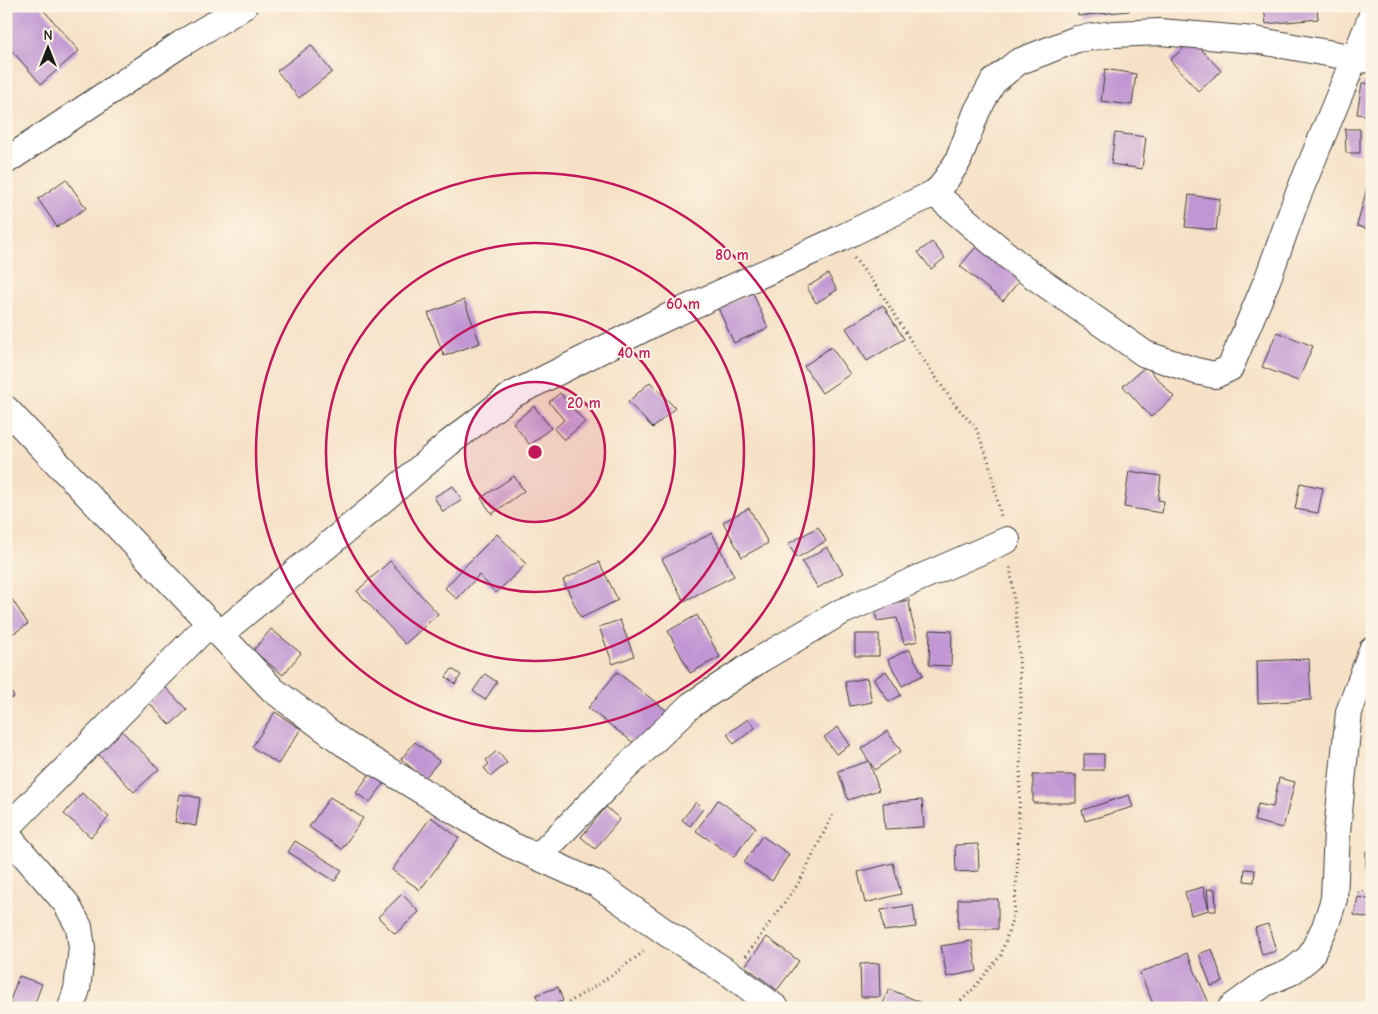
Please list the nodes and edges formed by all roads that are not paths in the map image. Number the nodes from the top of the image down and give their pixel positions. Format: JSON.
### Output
{"nodes":[{"id":1,"x":244,"y":6,"type":"edge"},
{"id":2,"x":1372,"y":14,"type":"edge"},
{"id":3,"x":1363,"y":59,"type":"edge"},
{"id":4,"x":6,"y":161,"type":"edge"},
{"id":5,"x":934,"y":193,"type":"junction"},
{"id":6,"x":6,"y":409,"type":"edge"},
{"id":7,"x":1007,"y":540,"type":"road end"},
{"id":8,"x":215,"y":629,"type":"junction"},
{"id":9,"x":1372,"y":650,"type":"edge"},
{"id":10,"x":6,"y":829,"type":"edge"},
{"id":11,"x":6,"y":834,"type":"edge"},
{"id":12,"x":538,"y":857,"type":"junction"},
{"id":13,"x":71,"y":1008,"type":"edge"},
{"id":14,"x":776,"y":1008,"type":"edge"},
{"id":15,"x":1231,"y":1008,"type":"edge"}],
"edges":[{"from":1,"to":4,"type":"street"},
{"from":2,"to":3,"type":"street"},
{"from":3,"to":5,"type":"street"},
{"from":3,"to":5,"type":"street"},
{"from":5,"to":8,"type":"street"},
{"from":6,"to":8,"type":"street"},
{"from":7,"to":12,"type":"street"},
{"from":8,"to":10,"type":"street"},
{"from":8,"to":12,"type":"street"},
{"from":9,"to":15,"type":"street"},
{"from":11,"to":13,"type":"street"},
{"from":12,"to":14,"type":"street"}]}
